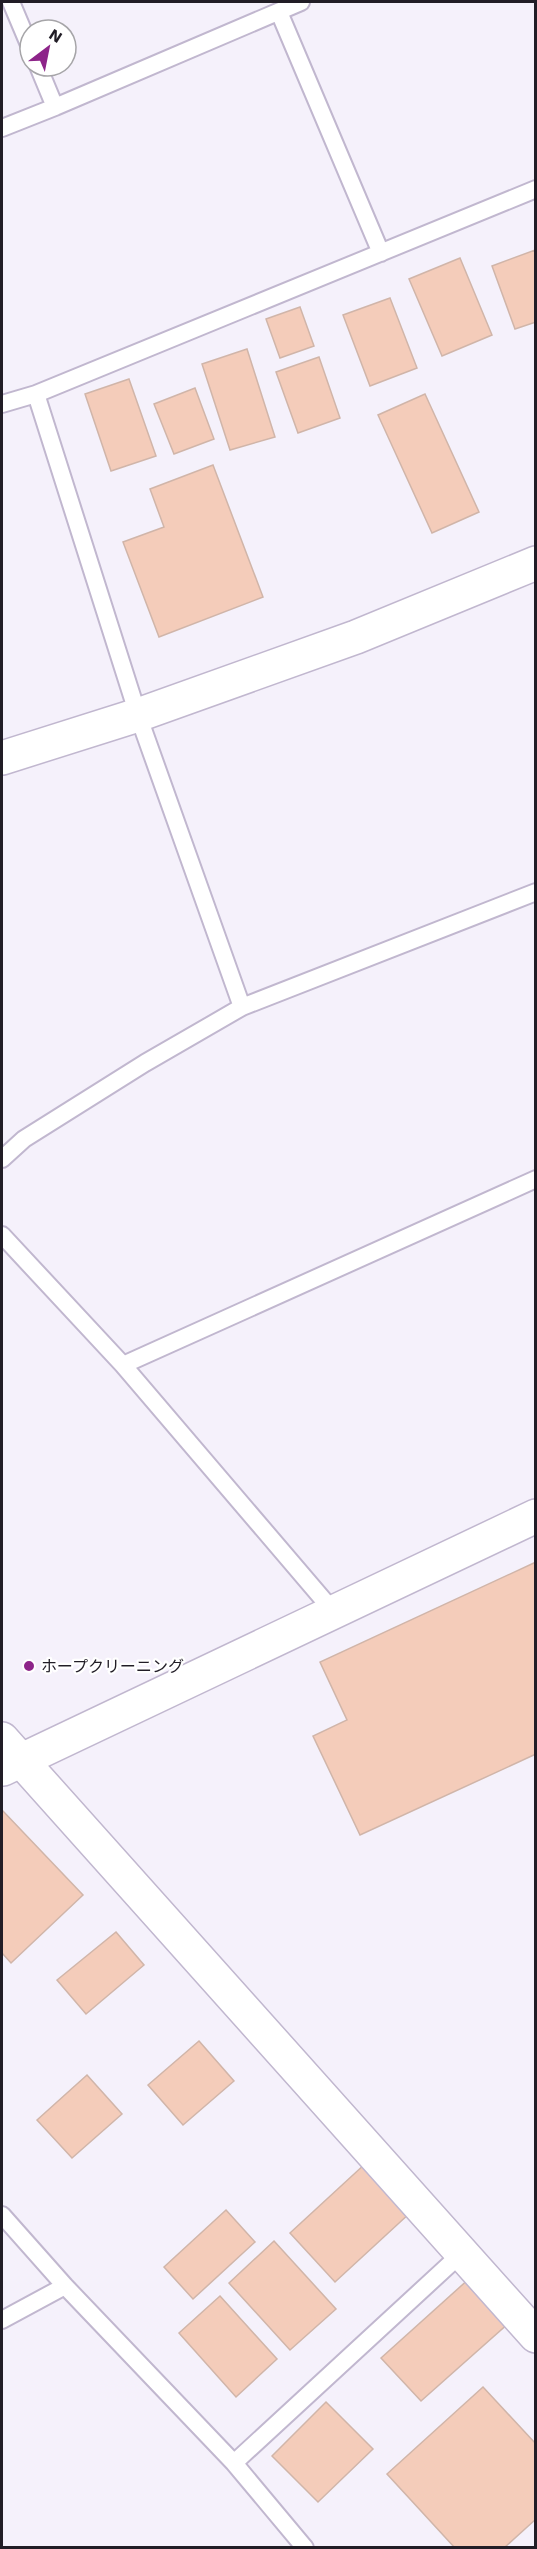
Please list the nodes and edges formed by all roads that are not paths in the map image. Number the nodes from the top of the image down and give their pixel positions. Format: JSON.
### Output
{"nodes":[{"id":1,"x":11,"y":2,"type":"edge"},
{"id":2,"x":301,"y":2,"type":"edge"},
{"id":3,"x":279,"y":12,"type":"junction"},
{"id":4,"x":18,"y":19,"type":"edge"},
{"id":5,"x":43,"y":78,"type":"edge"},
{"id":6,"x":55,"y":107,"type":"junction"},
{"id":7,"x":2,"y":128,"type":"edge"},
{"id":8,"x":536,"y":189,"type":"edge"},
{"id":9,"x":381,"y":253,"type":"junction"},
{"id":10,"x":36,"y":394,"type":"junction"},
{"id":11,"x":2,"y":404,"type":"edge"},
{"id":12,"x":536,"y":563,"type":"edge"},
{"id":13,"x":138,"y":715,"type":"junction"},
{"id":14,"x":2,"y":758,"type":"edge"},
{"id":15,"x":536,"y":892,"type":"edge"},
{"id":16,"x":242,"y":1008,"type":"junction"},
{"id":17,"x":2,"y":1159,"type":"edge"},
{"id":18,"x":536,"y":1179,"type":"edge"},
{"id":19,"x":2,"y":1235,"type":"edge"},
{"id":20,"x":123,"y":1365,"type":"junction"},
{"id":21,"x":536,"y":1516,"type":"edge"},
{"id":22,"x":333,"y":1611,"type":"junction"},
{"id":23,"x":8,"y":1757,"type":"edge"},
{"id":24,"x":2,"y":2215,"type":"edge"},
{"id":25,"x":463,"y":2252,"type":"junction"},
{"id":26,"x":65,"y":2286,"type":"junction"},
{"id":27,"x":2,"y":2320,"type":"edge"},
{"id":28,"x":536,"y":2336,"type":"edge"},
{"id":29,"x":234,"y":2463,"type":"junction"},
{"id":30,"x":305,"y":2547,"type":"edge"}],
"edges":[{"from":1,"to":4,"type":"lane"},
{"from":2,"to":3,"type":"lane"},
{"from":3,"to":6,"type":"lane"},
{"from":3,"to":9,"type":"lane"},
{"from":5,"to":6,"type":"lane"},
{"from":6,"to":7,"type":"lane"},
{"from":8,"to":9,"type":"lane"},
{"from":9,"to":10,"type":"lane"},
{"from":10,"to":11,"type":"lane"},
{"from":10,"to":13,"type":"lane"},
{"from":12,"to":13,"type":"street"},
{"from":13,"to":14,"type":"street"},
{"from":13,"to":16,"type":"lane"},
{"from":15,"to":16,"type":"lane"},
{"from":16,"to":17,"type":"lane"},
{"from":18,"to":20,"type":"lane"},
{"from":19,"to":20,"type":"lane"},
{"from":20,"to":22,"type":"lane"},
{"from":21,"to":22,"type":"street"},
{"from":22,"to":23,"type":"street"},
{"from":23,"to":25,"type":"street"},
{"from":24,"to":26,"type":"lane"},
{"from":25,"to":28,"type":"street"},
{"from":25,"to":29,"type":"lane"},
{"from":26,"to":27,"type":"lane"},
{"from":26,"to":29,"type":"lane"},
{"from":29,"to":30,"type":"lane"}]}
